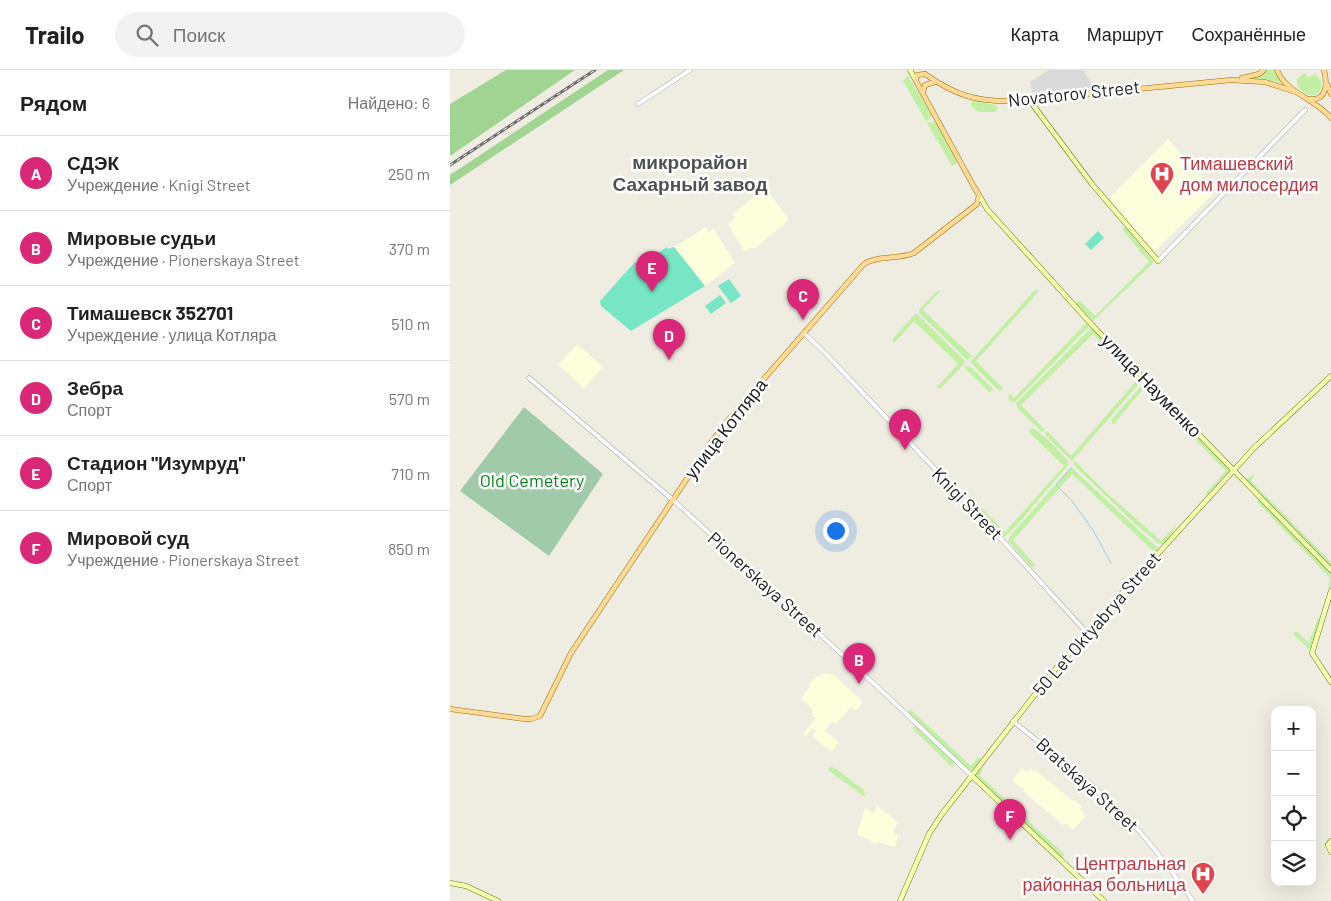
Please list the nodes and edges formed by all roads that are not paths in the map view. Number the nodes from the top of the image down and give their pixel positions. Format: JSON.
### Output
{"nodes":[{"id":1,"x":690,"y":70,"type":"edge"},
{"id":2,"x":910,"y":70,"type":"edge"},
{"id":3,"x":920,"y":70,"type":"edge"},
{"id":4,"x":1264,"y":70,"type":"edge"},
{"id":5,"x":1276,"y":70,"type":"edge"},
{"id":6,"x":1324,"y":70,"type":"edge"},
{"id":7,"x":925,"y":74,"type":"junction"},
{"id":8,"x":1237,"y":80,"type":"junction"},
{"id":9,"x":916,"y":81,"type":"junction"},
{"id":10,"x":935,"y":82,"type":"junction"},
{"id":11,"x":1327,"y":83,"type":"junction"},
{"id":12,"x":923,"y":86,"type":"junction"},
{"id":13,"x":1296,"y":92,"type":"junction"},
{"id":14,"x":1331,"y":94,"type":"edge"},
{"id":15,"x":1031,"y":98,"type":"junction"},
{"id":16,"x":1308,"y":98,"type":"junction"},
{"id":17,"x":638,"y":104,"type":"dead end"},
{"id":18,"x":1305,"y":110,"type":"dead end"},
{"id":19,"x":1331,"y":118,"type":"edge"},
{"id":20,"x":979,"y":195,"type":"junction"},
{"id":21,"x":1158,"y":261,"type":"joint"},
{"id":22,"x":804,"y":333,"type":"junction"},
{"id":23,"x":1331,"y":376,"type":"edge"},
{"id":24,"x":529,"y":378,"type":"dead end"},
{"id":25,"x":1233,"y":471,"type":"junction"},
{"id":26,"x":672,"y":500,"type":"junction"},
{"id":27,"x":1331,"y":570,"type":"edge"},
{"id":28,"x":1331,"y":591,"type":"edge"},
{"id":29,"x":1087,"y":633,"type":"junction"},
{"id":30,"x":1331,"y":682,"type":"edge"},
{"id":31,"x":450,"y":709,"type":"edge"},
{"id":32,"x":1013,"y":721,"type":"junction"},
{"id":33,"x":971,"y":775,"type":"junction"},
{"id":34,"x":1329,"y":843,"type":"edge"},
{"id":35,"x":1331,"y":852,"type":"edge"},
{"id":36,"x":450,"y":883,"type":"edge"},
{"id":37,"x":498,"y":901,"type":"edge"},
{"id":38,"x":900,"y":901,"type":"edge"},
{"id":39,"x":1104,"y":901,"type":"edge"},
{"id":40,"x":1193,"y":901,"type":"edge"}],
"edges":[{"from":1,"to":17,"type":"street"},
{"from":2,"to":9,"type":"main road"},
{"from":3,"to":7,"type":"main road","name":"Novatorov Street"},
{"from":4,"to":8,"type":"main road"},
{"from":5,"to":13,"type":"main road"},
{"from":6,"to":11,"type":"main road"},
{"from":7,"to":9,"type":"main road"},
{"from":7,"to":10,"type":"main road","name":"Novatorov Street"},
{"from":7,"to":12,"type":"main road"},
{"from":8,"to":13,"type":"main road"},
{"from":8,"to":15,"type":"main road","name":"Novatorov Street"},
{"from":9,"to":12,"type":"main road"},
{"from":10,"to":12,"type":"main road"},
{"from":10,"to":15,"type":"main road","name":"Novatorov Street"},
{"from":11,"to":14,"type":"main road"},
{"from":11,"to":16,"type":"main road"},
{"from":12,"to":20,"type":"main road","name":"улица Науменко"},
{"from":13,"to":16,"type":"main road"},
{"from":15,"to":21,"type":"main road"},
{"from":16,"to":19,"type":"main road"},
{"from":18,"to":21,"type":"street"},
{"from":20,"to":22,"type":"main road","name":"улица Котляра"},
{"from":20,"to":25,"type":"main road","name":"улица Науменко"},
{"from":22,"to":26,"type":"main road","name":"улица Котляра"},
{"from":22,"to":29,"type":"street","name":"Knigi Street"},
{"from":23,"to":25,"type":"main road","name":"50 Let Oktyabrya Street"},
{"from":24,"to":26,"type":"street","name":"Pionerskaya Street"},
{"from":25,"to":27,"type":"main road","name":"улица Науменко"},
{"from":25,"to":29,"type":"main road","name":"50 Let Oktyabrya Street"},
{"from":26,"to":31,"type":"main road","name":"улица Котляра"},
{"from":26,"to":33,"type":"street","name":"Pionerskaya Street"},
{"from":28,"to":30,"type":"main road"},
{"from":29,"to":32,"type":"main road","name":"50 Let Oktyabrya Street"},
{"from":32,"to":33,"type":"main road","name":"50 Let Oktyabrya Street"},
{"from":32,"to":40,"type":"street","name":"Bratskaya Street"},
{"from":33,"to":38,"type":"main road","name":"50 Let Oktyabrya Street"},
{"from":33,"to":39,"type":"main road","name":"Pionerskaya Street"},
{"from":34,"to":35,"type":"main road"},
{"from":36,"to":37,"type":"main road"}]}
